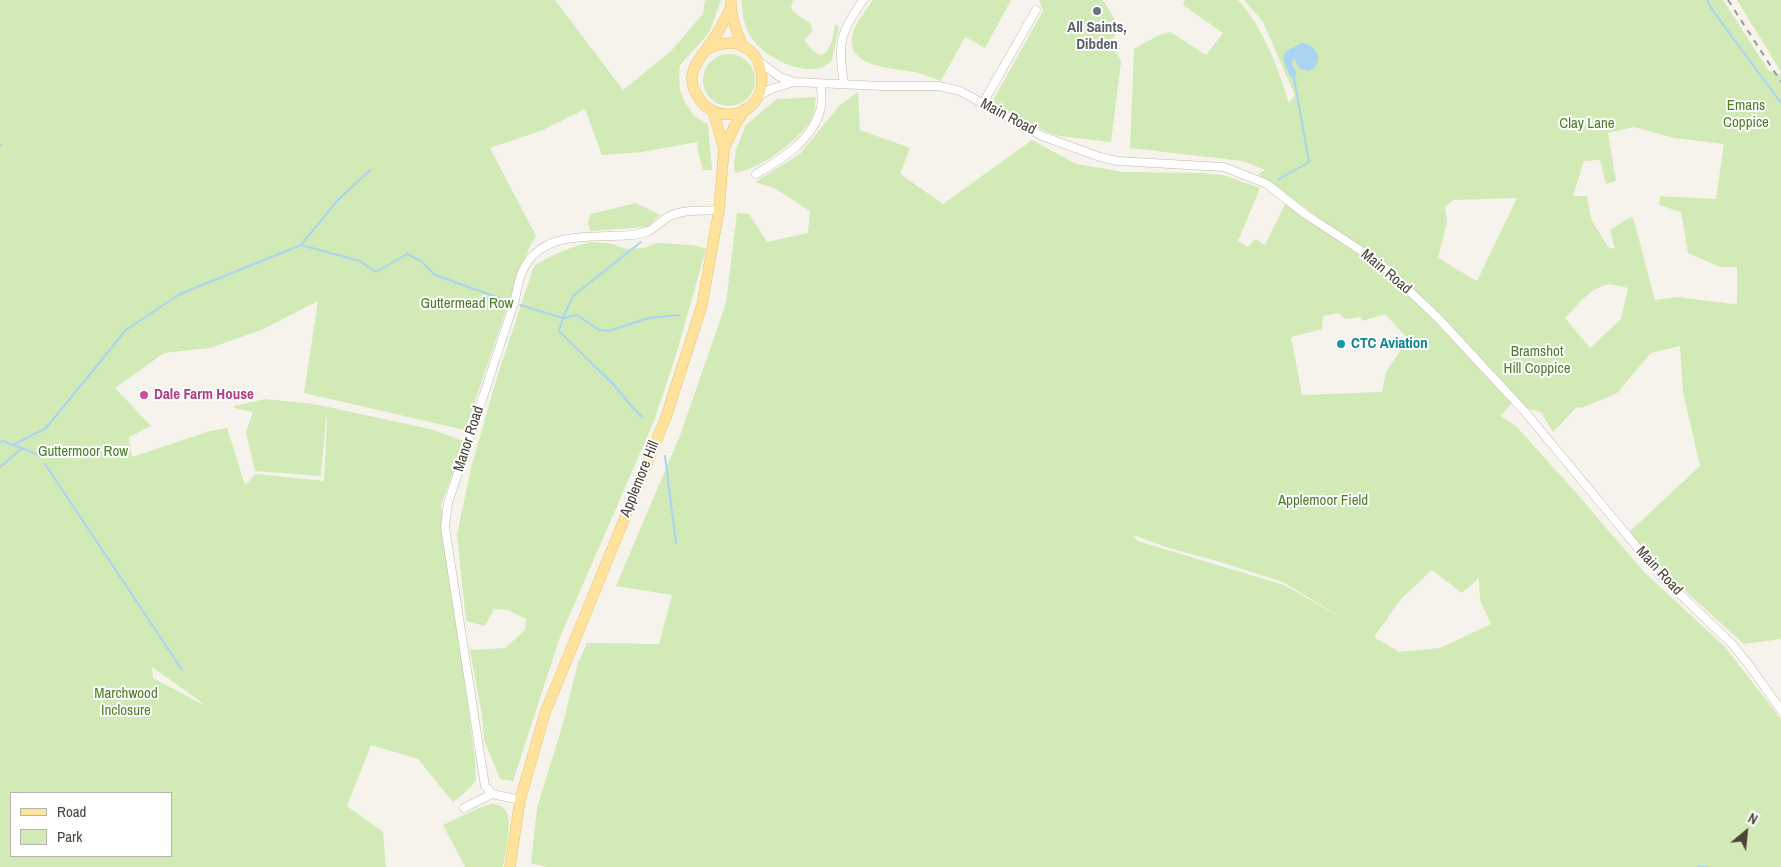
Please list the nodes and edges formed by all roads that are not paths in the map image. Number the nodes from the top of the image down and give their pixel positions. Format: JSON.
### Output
{"nodes":[{"id":1,"x":863,"y":0,"type":"edge"},
{"id":2,"x":731,"y":4,"type":"edge"},
{"id":3,"x":1036,"y":10,"type":"dead end"},
{"id":4,"x":743,"y":47,"type":"junction"},
{"id":5,"x":706,"y":50,"type":"junction"},
{"id":6,"x":758,"y":61,"type":"junction"},
{"id":7,"x":794,"y":82,"type":"junction"},
{"id":8,"x":821,"y":84,"type":"junction"},
{"id":9,"x":844,"y":84,"type":"junction"},
{"id":10,"x":758,"y":96,"type":"junction"},
{"id":11,"x":983,"y":103,"type":"junction"},
{"id":12,"x":745,"y":109,"type":"junction"},
{"id":13,"x":713,"y":111,"type":"junction"},
{"id":14,"x":724,"y":149,"type":"junction"},
{"id":15,"x":756,"y":174,"type":"dead end"},
{"id":16,"x":720,"y":210,"type":"junction"},
{"id":17,"x":1781,"y":710,"type":"edge"},
{"id":18,"x":492,"y":794,"type":"junction"},
{"id":19,"x":520,"y":800,"type":"junction"},
{"id":20,"x":464,"y":808,"type":"dead end"},
{"id":21,"x":510,"y":867,"type":"edge"}],
"edges":[{"from":1,"to":9,"type":"street"},
{"from":2,"to":4,"type":"main road"},
{"from":2,"to":5,"type":"main road"},
{"from":3,"to":11,"type":"street"},
{"from":4,"to":5,"type":"main road"},
{"from":4,"to":6,"type":"main road"},
{"from":5,"to":13,"type":"main road"},
{"from":6,"to":7,"type":"street","name":"Main Road"},
{"from":6,"to":10,"type":"main road"},
{"from":7,"to":8,"type":"street","name":"Main Road"},
{"from":7,"to":10,"type":"street","name":"Main Road"},
{"from":8,"to":9,"type":"street","name":"Main Road"},
{"from":8,"to":15,"type":"street"},
{"from":9,"to":11,"type":"street","name":"Main Road"},
{"from":10,"to":12,"type":"main road"},
{"from":11,"to":17,"type":"street","name":"Main Road"},
{"from":12,"to":13,"type":"main road"},
{"from":12,"to":14,"type":"main road","name":"Applemore Hill"},
{"from":13,"to":14,"type":"main road","name":"Applemore Hill"},
{"from":14,"to":16,"type":"main road","name":"Applemore Hill"},
{"from":16,"to":18,"type":"street","name":"Manor Road"},
{"from":16,"to":19,"type":"main road","name":"Applemore Hill"},
{"from":18,"to":19,"type":"street"},
{"from":18,"to":20,"type":"street"},
{"from":19,"to":21,"type":"main road","name":"Applemore Hill"}]}
